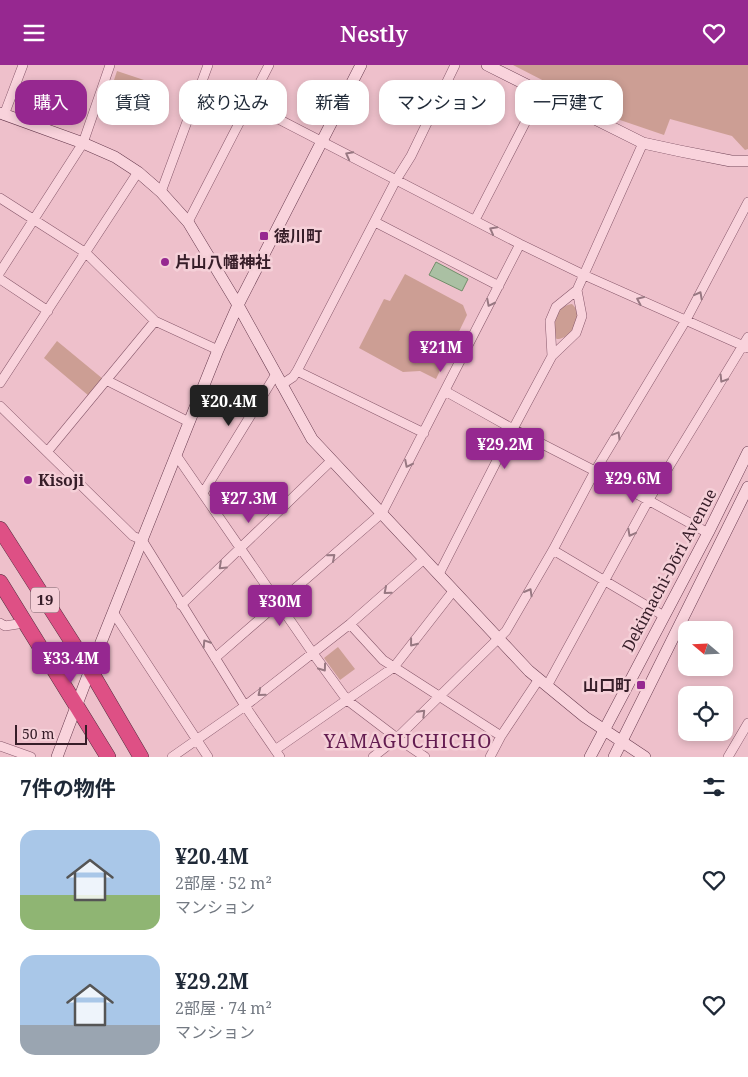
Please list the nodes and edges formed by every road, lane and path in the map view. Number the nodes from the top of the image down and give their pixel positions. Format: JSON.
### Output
{"nodes":[{"id":1,"x":23,"y":65,"type":"edge"},
{"id":2,"x":110,"y":65,"type":"edge"},
{"id":3,"x":208,"y":65,"type":"edge"},
{"id":4,"x":269,"y":65,"type":"edge"},
{"id":5,"x":361,"y":65,"type":"edge"},
{"id":6,"x":456,"y":65,"type":"edge"},
{"id":7,"x":488,"y":65,"type":"edge"},
{"id":8,"x":202,"y":80,"type":"edge"},
{"id":9,"x":261,"y":80,"type":"edge"},
{"id":10,"x":517,"y":80,"type":"edge"},
{"id":11,"x":2,"y":114,"type":"edge"},
{"id":12,"x":287,"y":124,"type":"edge"},
{"id":13,"x":186,"y":125,"type":"edge"},
{"id":14,"x":238,"y":125,"type":"edge"},
{"id":15,"x":524,"y":125,"type":"edge"},
{"id":16,"x":607,"y":125,"type":"edge"},
{"id":17,"x":322,"y":141,"type":"junction"},
{"id":18,"x":83,"y":143,"type":"junction"},
{"id":19,"x":643,"y":143,"type":"junction"},
{"id":20,"x":748,"y":161,"type":"edge"},
{"id":21,"x":138,"y":172,"type":"junction"},
{"id":22,"x":396,"y":179,"type":"junction"},
{"id":23,"x":161,"y":192,"type":"junction"},
{"id":24,"x":0,"y":199,"type":"edge"},
{"id":25,"x":748,"y":202,"type":"edge"},
{"id":26,"x":34,"y":219,"type":"junction"},
{"id":27,"x":475,"y":220,"type":"junction"},
{"id":28,"x":188,"y":222,"type":"junction"},
{"id":29,"x":375,"y":222,"type":"junction"},
{"id":30,"x":520,"y":244,"type":"junction"},
{"id":31,"x":86,"y":253,"type":"junction"},
{"id":32,"x":0,"y":272,"type":"edge"},
{"id":33,"x":584,"y":275,"type":"junction"},
{"id":34,"x":0,"y":279,"type":"edge"},
{"id":35,"x":499,"y":286,"type":"junction"},
{"id":36,"x":578,"y":290,"type":"junction"},
{"id":37,"x":238,"y":305,"type":"junction"},
{"id":38,"x":48,"y":311,"type":"junction"},
{"id":39,"x":686,"y":320,"type":"junction"},
{"id":40,"x":155,"y":321,"type":"junction"},
{"id":41,"x":748,"y":337,"type":"edge"},
{"id":42,"x":746,"y":347,"type":"edge"},
{"id":43,"x":218,"y":350,"type":"junction"},
{"id":44,"x":552,"y":356,"type":"junction"},
{"id":45,"x":297,"y":371,"type":"junction"},
{"id":46,"x":279,"y":379,"type":"junction"},
{"id":47,"x":106,"y":380,"type":"junction"},
{"id":48,"x":0,"y":383,"type":"edge"},
{"id":49,"x":445,"y":391,"type":"junction"},
{"id":50,"x":0,"y":406,"type":"edge"},
{"id":51,"x":189,"y":422,"type":"junction"},
{"id":52,"x":513,"y":429,"type":"junction"},
{"id":53,"x":424,"y":433,"type":"junction"},
{"id":54,"x":47,"y":452,"type":"junction"},
{"id":55,"x":748,"y":452,"type":"edge"},
{"id":56,"x":176,"y":455,"type":"junction"},
{"id":57,"x":332,"y":460,"type":"junction"},
{"id":58,"x":595,"y":471,"type":"junction"},
{"id":59,"x":747,"y":492,"type":"edge"},
{"id":60,"x":203,"y":493,"type":"junction"},
{"id":61,"x":648,"y":501,"type":"junction"},
{"id":62,"x":382,"y":513,"type":"junction"},
{"id":63,"x":0,"y":529,"type":"edge"},
{"id":64,"x":708,"y":533,"type":"junction"},
{"id":65,"x":142,"y":540,"type":"junction"},
{"id":66,"x":240,"y":549,"type":"junction"},
{"id":67,"x":553,"y":550,"type":"junction"},
{"id":68,"x":424,"y":559,"type":"junction"},
{"id":69,"x":439,"y":574,"type":"junction"},
{"id":70,"x":0,"y":582,"type":"edge"},
{"id":71,"x":605,"y":582,"type":"junction"},
{"id":72,"x":454,"y":590,"type":"junction"},
{"id":73,"x":278,"y":604,"type":"junction"},
{"id":74,"x":181,"y":605,"type":"junction"},
{"id":75,"x":113,"y":612,"type":"junction"},
{"id":76,"x":664,"y":616,"type":"junction"},
{"id":77,"x":0,"y":623,"type":"edge"},
{"id":78,"x":24,"y":623,"type":"junction"},
{"id":79,"x":350,"y":624,"type":"junction"},
{"id":80,"x":499,"y":638,"type":"junction"},
{"id":81,"x":312,"y":652,"type":"junction"},
{"id":82,"x":215,"y":658,"type":"junction"},
{"id":83,"x":394,"y":667,"type":"junction"},
{"id":84,"x":90,"y":670,"type":"junction"},
{"id":85,"x":543,"y":683,"type":"junction"},
{"id":86,"x":440,"y":696,"type":"junction"},
{"id":87,"x":347,"y":700,"type":"junction"},
{"id":88,"x":245,"y":706,"type":"junction"},
{"id":89,"x":76,"y":707,"type":"junction"},
{"id":90,"x":748,"y":723,"type":"edge"},
{"id":91,"x":605,"y":730,"type":"junction"},
{"id":92,"x":501,"y":736,"type":"junction"},
{"id":93,"x":396,"y":739,"type":"junction"},
{"id":94,"x":197,"y":740,"type":"junction"},
{"id":95,"x":623,"y":741,"type":"junction"},
{"id":96,"x":0,"y":747,"type":"edge"},
{"id":97,"x":277,"y":753,"type":"edge"},
{"id":98,"x":31,"y":757,"type":"edge"},
{"id":99,"x":57,"y":757,"type":"edge"},
{"id":100,"x":108,"y":757,"type":"edge"},
{"id":101,"x":141,"y":757,"type":"edge"},
{"id":102,"x":172,"y":757,"type":"edge"},
{"id":103,"x":208,"y":757,"type":"edge"},
{"id":104,"x":373,"y":757,"type":"edge"},
{"id":105,"x":425,"y":757,"type":"edge"},
{"id":106,"x":490,"y":757,"type":"edge"},
{"id":107,"x":590,"y":757,"type":"edge"},
{"id":108,"x":614,"y":757,"type":"edge"},
{"id":109,"x":645,"y":757,"type":"edge"},
{"id":110,"x":728,"y":757,"type":"edge"}],
"edges":[{"from":1,"to":11,"type":"street"},
{"from":2,"to":18,"type":"street"},
{"from":3,"to":8,"type":"street"},
{"from":4,"to":9,"type":"street"},
{"from":5,"to":17,"type":"street"},
{"from":6,"to":22,"type":"street"},
{"from":7,"to":10,"type":"street"},
{"from":11,"to":18,"type":"street"},
{"from":12,"to":17,"type":"street"},
{"from":13,"to":23,"type":"street"},
{"from":14,"to":28,"type":"street"},
{"from":15,"to":27,"type":"street"},
{"from":16,"to":19,"type":"street"},
{"from":22,"to":17,"type":"street","one_way":true},
{"from":17,"to":37,"type":"street"},
{"from":18,"to":21,"type":"street"},
{"from":18,"to":26,"type":"street"},
{"from":19,"to":20,"type":"street"},
{"from":19,"to":33,"type":"street"},
{"from":21,"to":23,"type":"street"},
{"from":21,"to":31,"type":"street"},
{"from":22,"to":27,"type":"street"},
{"from":22,"to":29,"type":"street"},
{"from":23,"to":28,"type":"street"},
{"from":24,"to":26,"type":"street"},
{"from":39,"to":25,"type":"street","one_way":true},
{"from":26,"to":31,"type":"street"},
{"from":26,"to":32,"type":"street"},
{"from":30,"to":27,"type":"street","one_way":true},
{"from":28,"to":37,"type":"street"},
{"from":29,"to":35,"type":"street"},
{"from":29,"to":45,"type":"street"},
{"from":30,"to":33,"type":"street"},
{"from":30,"to":35,"type":"street"},
{"from":31,"to":38,"type":"street"},
{"from":31,"to":40,"type":"street"},
{"from":33,"to":36,"type":"street"},
{"from":39,"to":33,"type":"street","one_way":true},
{"from":34,"to":38,"type":"street"},
{"from":35,"to":49,"type":"street","one_way":true},
{"from":36,"to":44,"type":"street"},
{"from":36,"to":44,"type":"street"},
{"from":37,"to":43,"type":"street"},
{"from":37,"to":46,"type":"street"},
{"from":38,"to":48,"type":"street"},
{"from":39,"to":42,"type":"street"},
{"from":58,"to":39,"type":"street","one_way":true},
{"from":40,"to":43,"type":"street"},
{"from":40,"to":47,"type":"street"},
{"from":41,"to":42,"type":"street"},
{"from":42,"to":61,"type":"street","one_way":true},
{"from":43,"to":51,"type":"street"},
{"from":44,"to":52,"type":"street"},
{"from":45,"to":46,"type":"street"},
{"from":45,"to":53,"type":"street"},
{"from":46,"to":57,"type":"street"},
{"from":46,"to":60,"type":"street"},
{"from":47,"to":51,"type":"street"},
{"from":47,"to":54,"type":"street"},
{"from":49,"to":52,"type":"street"},
{"from":49,"to":53,"type":"street"},
{"from":50,"to":54,"type":"street"},
{"from":51,"to":56,"type":"street"},
{"from":52,"to":58,"type":"street"},
{"from":52,"to":69,"type":"street"},
{"from":53,"to":62,"type":"street","one_way":true},
{"from":54,"to":65,"type":"street"},
{"from":55,"to":64,"type":"street","name":"Dekimachi-Dōri Avenue"},
{"from":56,"to":60,"type":"street"},
{"from":56,"to":65,"type":"street"},
{"from":57,"to":62,"type":"street"},
{"from":57,"to":66,"type":"street"},
{"from":58,"to":61,"type":"street"},
{"from":58,"to":67,"type":"street"},
{"from":59,"to":95,"type":"street","name":"Dekimachi-Dōri Avenue"},
{"from":60,"to":66,"type":"street"},
{"from":61,"to":64,"type":"street"},
{"from":61,"to":71,"type":"street","one_way":true},
{"from":62,"to":68,"type":"street"},
{"from":73,"to":62,"type":"street","one_way":true},
{"from":63,"to":84,"type":"highway","number":"19"},
{"from":64,"to":76,"type":"street","name":"Dekimachi-Dōri Avenue"},
{"from":65,"to":74,"type":"street"},
{"from":65,"to":75,"type":"street"},
{"from":66,"to":73,"type":"street"},
{"from":66,"to":74,"type":"street","one_way":true},
{"from":67,"to":71,"type":"street"},
{"from":80,"to":67,"type":"street","one_way":true},
{"from":68,"to":69,"type":"street"},
{"from":68,"to":79,"type":"street","one_way":true},
{"from":69,"to":72,"type":"street"},
{"from":70,"to":78,"type":"highway","number":"19"},
{"from":71,"to":76,"type":"street"},
{"from":71,"to":85,"type":"street"},
{"from":72,"to":80,"type":"street"},
{"from":72,"to":83,"type":"street","one_way":true},
{"from":73,"to":81,"type":"street"},
{"from":73,"to":82,"type":"street"},
{"from":82,"to":74,"type":"street","one_way":true},
{"from":75,"to":84,"type":"street"},
{"from":75,"to":94,"type":"street"},
{"from":76,"to":91,"type":"street","name":"Dekimachi-Dōri Avenue"},
{"from":77,"to":78,"type":"street"},
{"from":78,"to":89,"type":"highway","number":"19"},
{"from":79,"to":81,"type":"street"},
{"from":79,"to":83,"type":"street"},
{"from":80,"to":85,"type":"street"},
{"from":80,"to":86,"type":"street"},
{"from":81,"to":87,"type":"street","one_way":true},
{"from":81,"to":88,"type":"street","one_way":true},
{"from":82,"to":88,"type":"street"},
{"from":83,"to":86,"type":"street"},
{"from":83,"to":87,"type":"street"},
{"from":84,"to":89,"type":"street"},
{"from":84,"to":101,"type":"highway","number":"19"},
{"from":85,"to":91,"type":"street"},
{"from":85,"to":92,"type":"street"},
{"from":86,"to":92,"type":"street"},
{"from":93,"to":86,"type":"street","one_way":true},
{"from":87,"to":93,"type":"street"},
{"from":87,"to":97,"type":"street"},
{"from":88,"to":94,"type":"street"},
{"from":88,"to":97,"type":"street"},
{"from":89,"to":99,"type":"street"},
{"from":89,"to":100,"type":"highway","number":"19"},
{"from":90,"to":110,"type":"street"},
{"from":91,"to":95,"type":"street"},
{"from":91,"to":107,"type":"street","name":"Dekimachi-Dōri Avenue"},
{"from":92,"to":106,"type":"street"},
{"from":93,"to":104,"type":"street"},
{"from":93,"to":105,"type":"street"},
{"from":94,"to":102,"type":"street"},
{"from":94,"to":103,"type":"street"},
{"from":95,"to":108,"type":"street","name":"Dekimachi-Dōri Avenue"},
{"from":95,"to":109,"type":"street"},
{"from":96,"to":98,"type":"street"}]}
